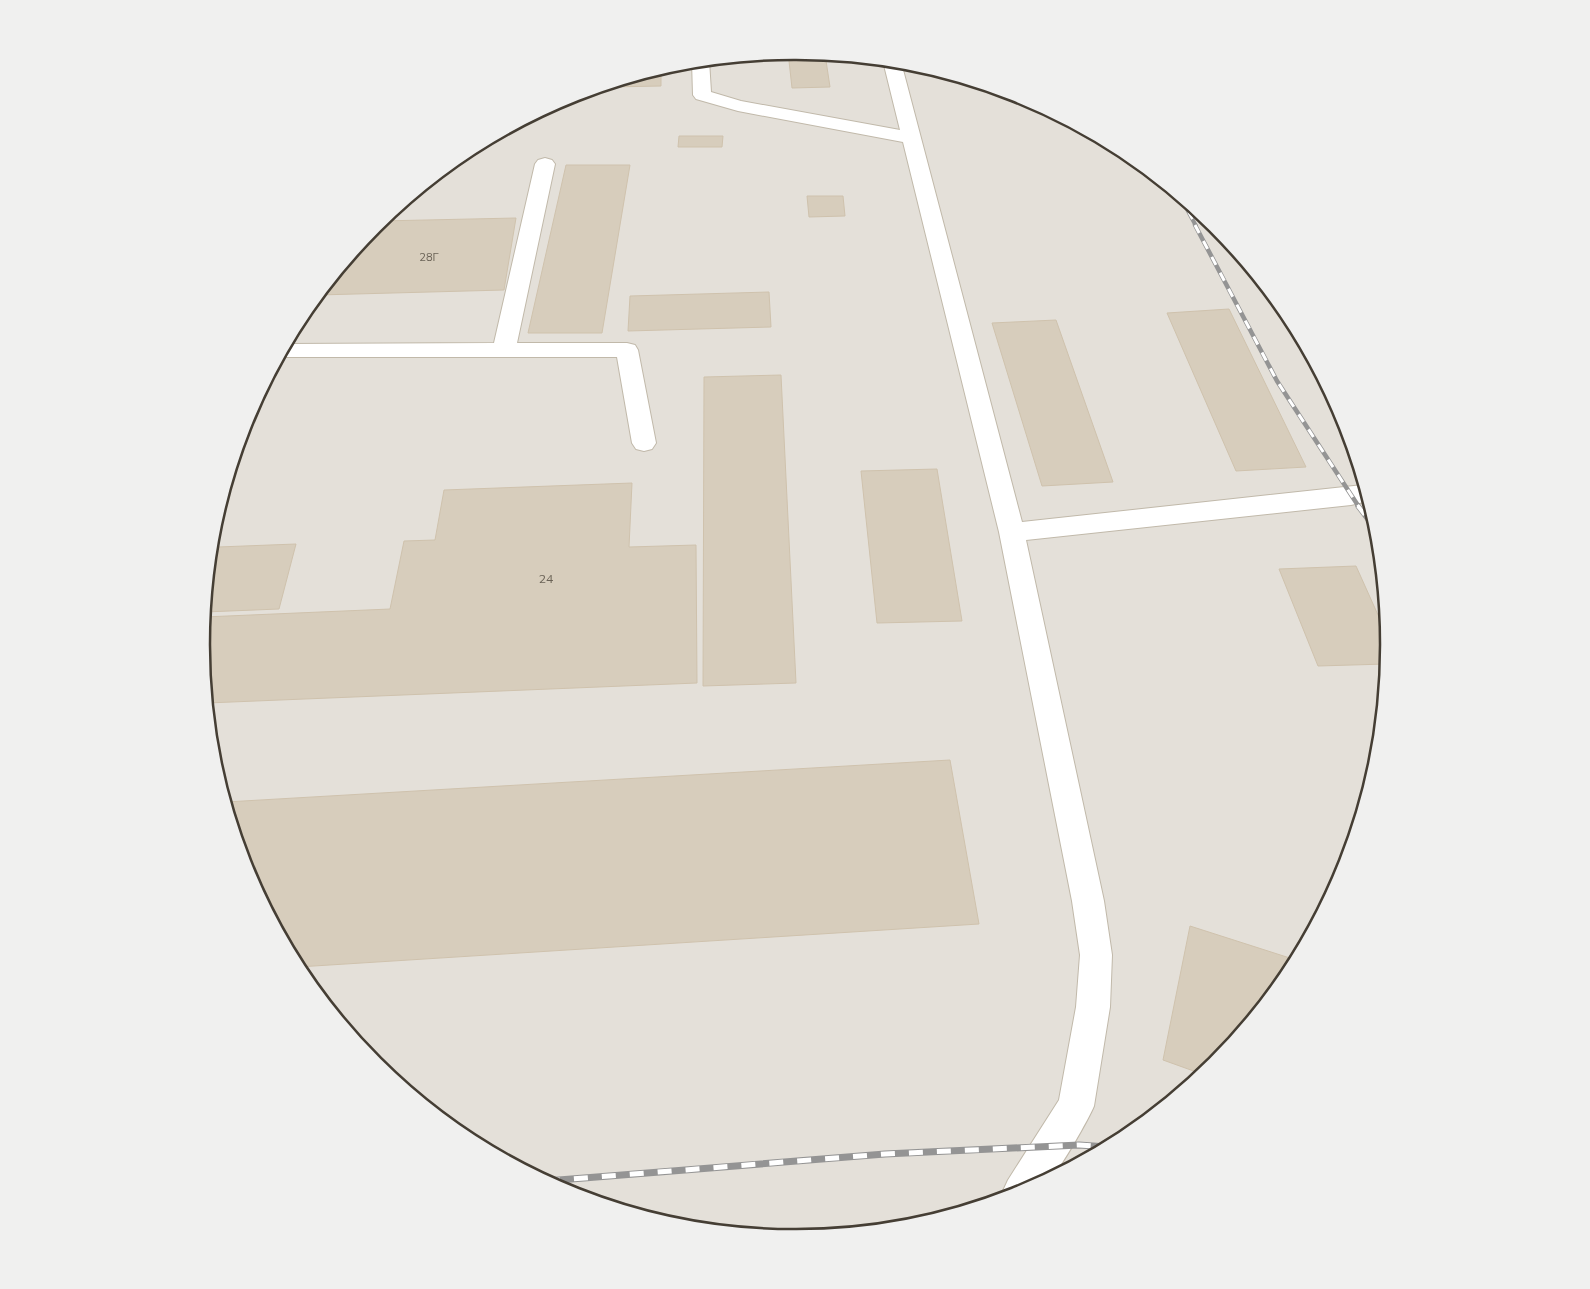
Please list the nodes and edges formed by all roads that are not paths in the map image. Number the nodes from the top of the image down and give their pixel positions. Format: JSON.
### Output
{"nodes":[{"id":1,"x":701,"y":68,"type":"edge"},
{"id":2,"x":894,"y":69,"type":"edge"},
{"id":3,"x":912,"y":138,"type":"junction"},
{"id":4,"x":545,"y":164,"type":"dead end"},
{"id":5,"x":504,"y":350,"type":"junction"},
{"id":6,"x":290,"y":351,"type":"edge"},
{"id":7,"x":644,"y":443,"type":"dead end"},
{"id":8,"x":1360,"y":494,"type":"edge"},
{"id":9,"x":1012,"y":532,"type":"junction"},
{"id":10,"x":1029,"y":1180,"type":"edge"}],
"edges":[{"from":1,"to":3,"type":"lane"},
{"from":2,"to":3,"type":"lane"},
{"from":3,"to":9,"type":"lane"},
{"from":4,"to":5,"type":"lane"},
{"from":5,"to":6,"type":"lane"},
{"from":5,"to":7,"type":"lane"},
{"from":8,"to":9,"type":"lane"},
{"from":9,"to":10,"type":"lane"}]}
